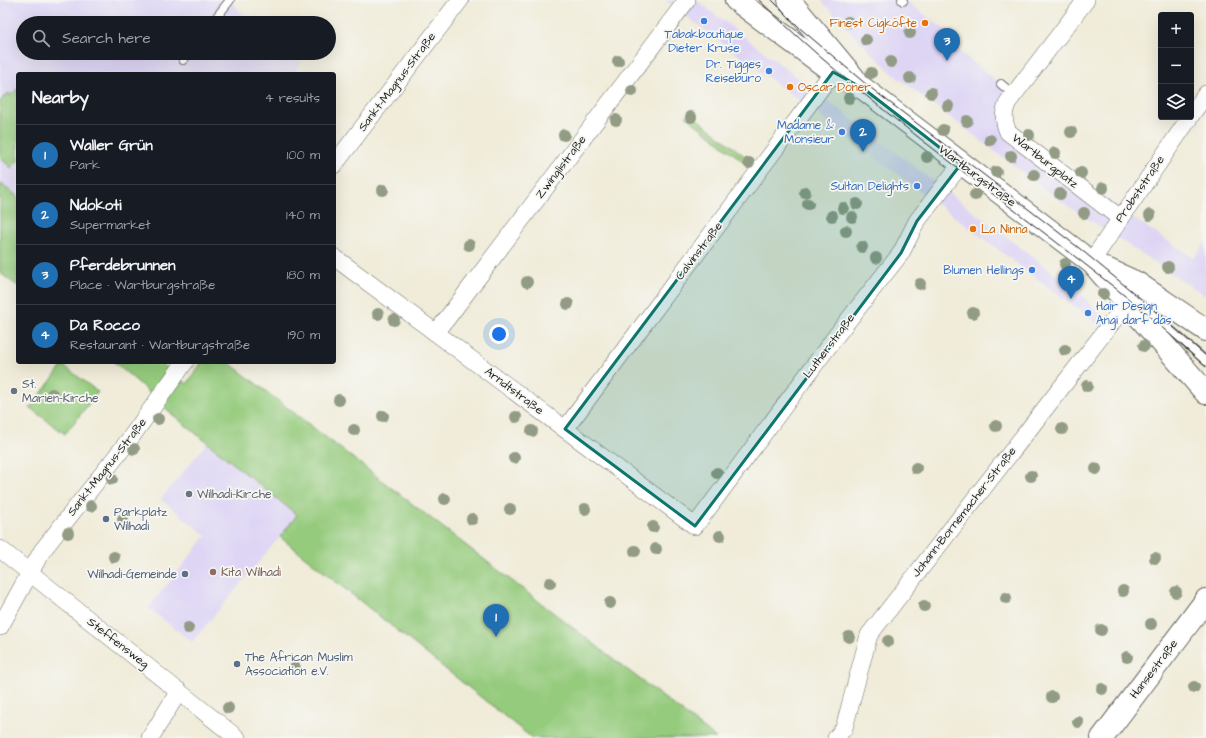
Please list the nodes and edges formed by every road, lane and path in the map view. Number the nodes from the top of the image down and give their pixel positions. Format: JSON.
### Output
{"nodes":[{"id":1,"x":230,"y":0,"type":"edge"},
{"id":2,"x":460,"y":0,"type":"edge"},
{"id":3,"x":686,"y":0,"type":"edge"},
{"id":4,"x":736,"y":0,"type":"edge"},
{"id":5,"x":789,"y":0,"type":"edge"},
{"id":6,"x":1086,"y":0,"type":"edge"},
{"id":7,"x":217,"y":16,"type":"edge"},
{"id":8,"x":833,"y":72,"type":"junction"},
{"id":9,"x":1001,"y":84,"type":"dead end"},
{"id":10,"x":864,"y":89,"type":"junction"},
{"id":11,"x":1016,"y":93,"type":"junction"},
{"id":12,"x":1206,"y":94,"type":"edge"},
{"id":13,"x":1194,"y":110,"type":"edge"},
{"id":14,"x":1187,"y":120,"type":"edge"},
{"id":15,"x":336,"y":162,"type":"edge"},
{"id":16,"x":961,"y":164,"type":"junction"},
{"id":17,"x":1120,"y":218,"type":"junction"},
{"id":18,"x":336,"y":258,"type":"edge"},
{"id":19,"x":1091,"y":262,"type":"junction"},
{"id":20,"x":1126,"y":303,"type":"junction"},
{"id":21,"x":1206,"y":330,"type":"edge"},
{"id":22,"x":436,"y":333,"type":"junction"},
{"id":23,"x":1206,"y":361,"type":"edge"},
{"id":24,"x":184,"y":364,"type":"edge"},
{"id":25,"x":1206,"y":393,"type":"edge"},
{"id":26,"x":565,"y":429,"type":"junction"},
{"id":27,"x":695,"y":526,"type":"joint"},
{"id":28,"x":0,"y":548,"type":"edge"},
{"id":29,"x":30,"y":573,"type":"junction"},
{"id":30,"x":1206,"y":600,"type":"edge"},
{"id":31,"x":0,"y":627,"type":"edge"},
{"id":32,"x":178,"y":691,"type":"junction"},
{"id":33,"x":150,"y":738,"type":"edge"},
{"id":34,"x":237,"y":738,"type":"edge"},
{"id":35,"x":836,"y":738,"type":"edge"},
{"id":36,"x":1102,"y":738,"type":"edge"}],
"edges":[{"from":1,"to":7,"type":"lane"},
{"from":2,"to":15,"type":"street","name":"Sankt-Magnus-Straße"},
{"from":3,"to":22,"type":"street","name":"Zwinglistraße"},
{"from":4,"to":8,"type":"street","name":"Wartburgstraße"},
{"from":5,"to":10,"type":"street","name":"Wartburgstraße"},
{"from":6,"to":11,"type":"street"},
{"from":8,"to":10,"type":"street","name":"Wartburgstraße"},
{"from":8,"to":26,"type":"street","name":"Calvinstraße"},
{"from":9,"to":11,"type":"lane"},
{"from":10,"to":16,"type":"street","name":"Wartburgstraße"},
{"from":11,"to":17,"type":"street","name":"Wartburgplatz"},
{"from":12,"to":13,"type":"street","name":"Probststraße"},
{"from":14,"to":17,"type":"street","name":"Probststraße"},
{"from":16,"to":19,"type":"street","name":"Wartburgstraße"},
{"from":16,"to":27,"type":"street","name":"Lutherstraße"},
{"from":17,"to":19,"type":"street","name":"Probststraße"},
{"from":18,"to":22,"type":"street","name":"Arndtstraße"},
{"from":19,"to":20,"type":"street","name":"Wartburgstraße"},
{"from":19,"to":21,"type":"street","name":"Wartburgstraße"},
{"from":19,"to":23,"type":"lane"},
{"from":20,"to":25,"type":"street","name":"Wartburgstraße"},
{"from":20,"to":35,"type":"street","name":"Johann-Bornemacher-Straße"},
{"from":22,"to":26,"type":"street","name":"Arndtstraße"},
{"from":24,"to":29,"type":"street","name":"Sankt-Magnus-Straße"},
{"from":26,"to":27,"type":"street","name":"Arndtstraße"},
{"from":28,"to":29,"type":"street","name":"Steffensweg"},
{"from":29,"to":31,"type":"street","name":"Sankt-Magnus-Straße"},
{"from":29,"to":32,"type":"street","name":"Steffensweg"},
{"from":30,"to":36,"type":"street","name":"Hansestraße"},
{"from":32,"to":33,"type":"street"},
{"from":32,"to":34,"type":"street","name":"Steffensweg"}]}
